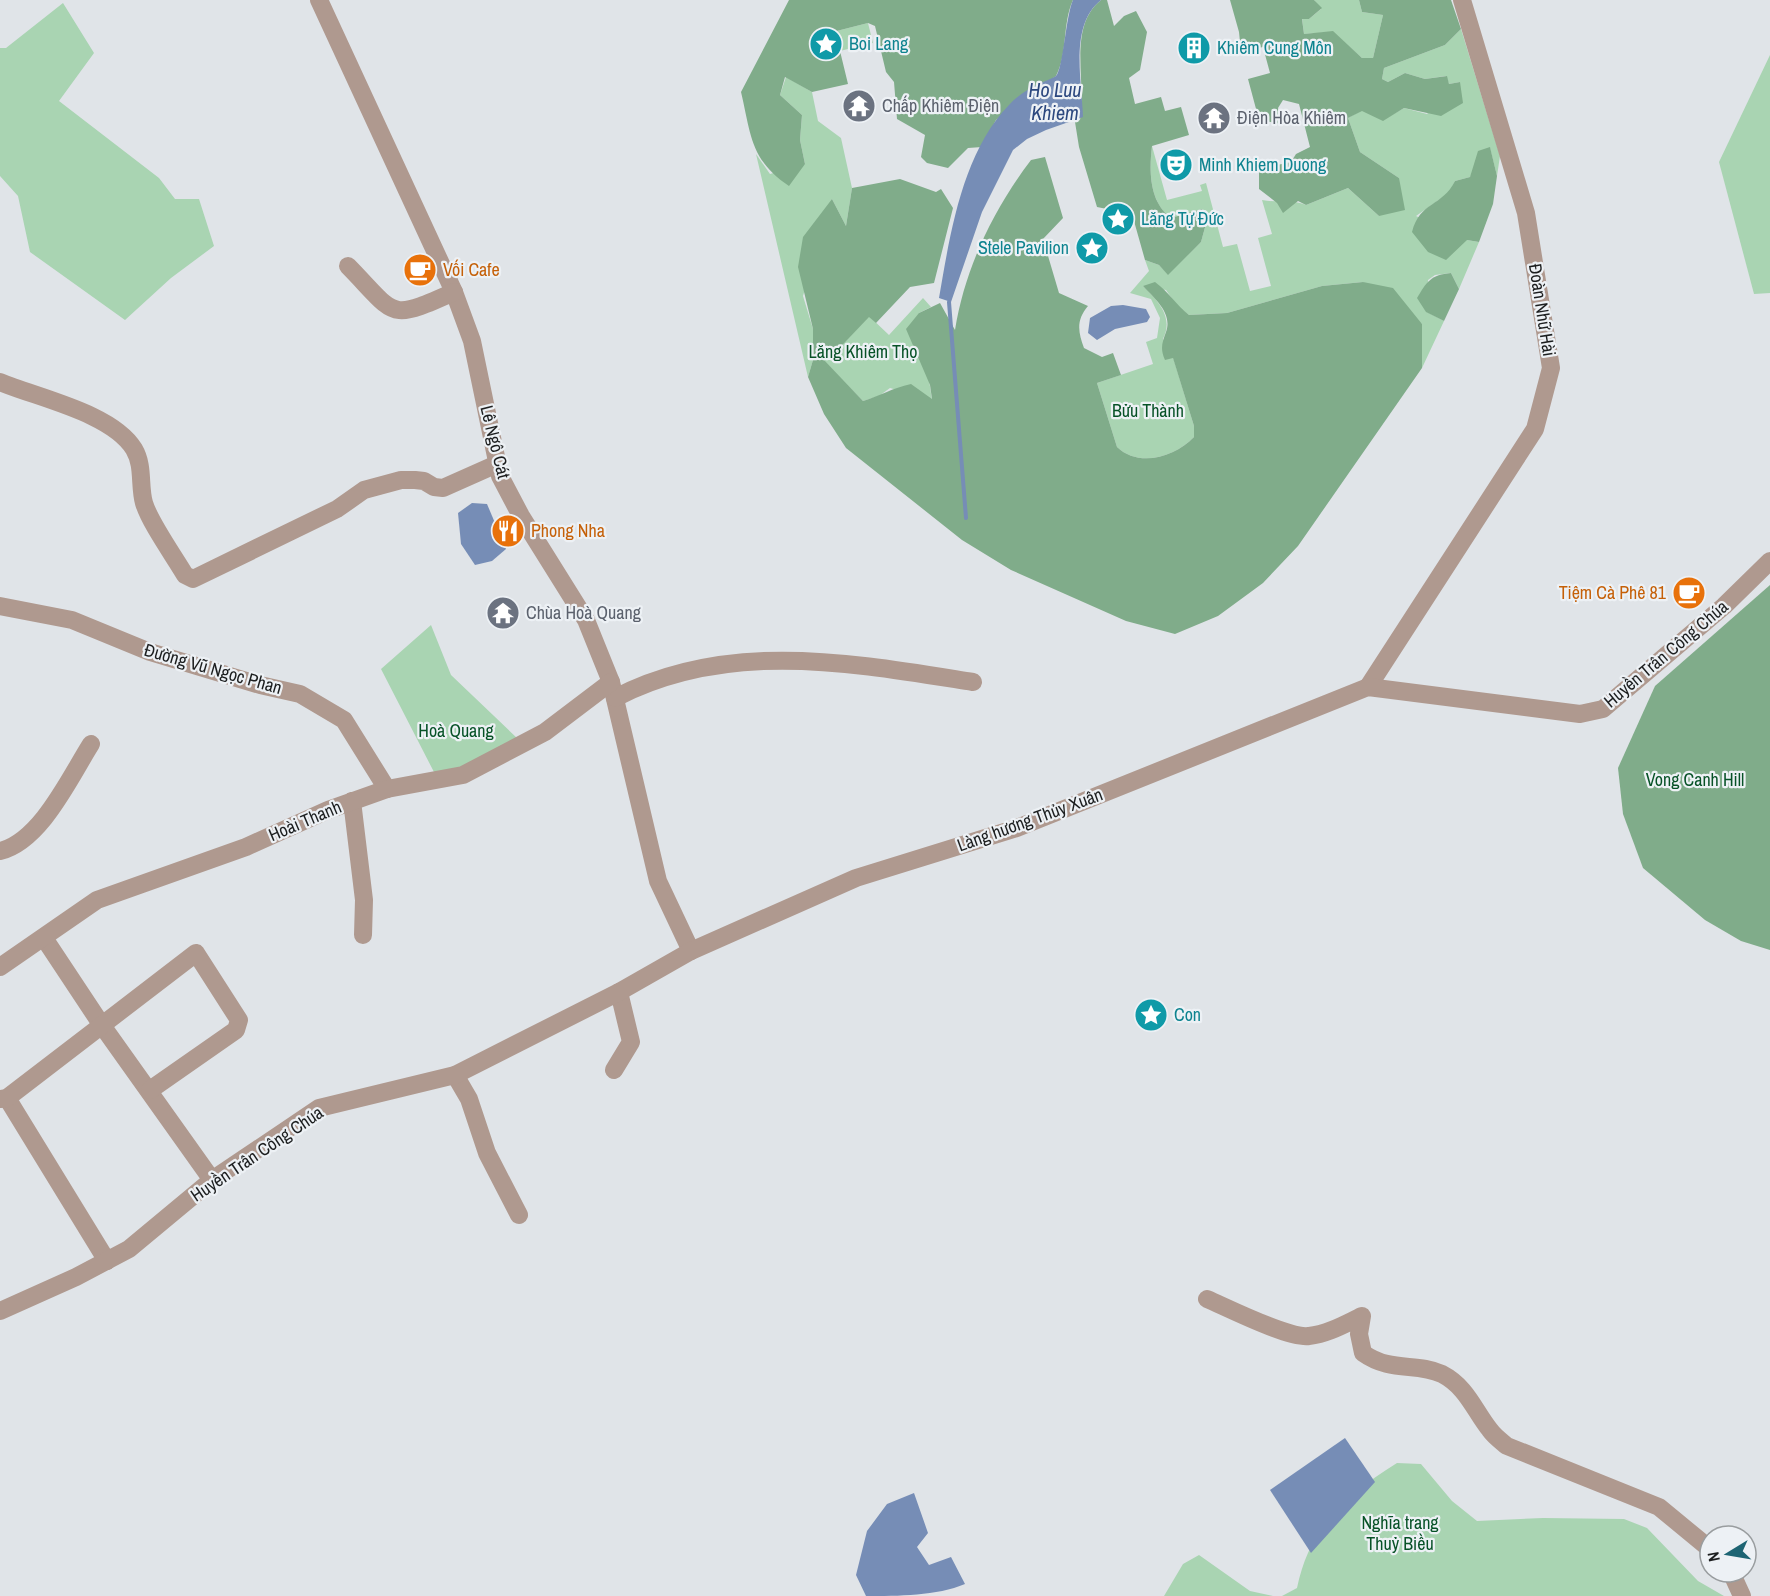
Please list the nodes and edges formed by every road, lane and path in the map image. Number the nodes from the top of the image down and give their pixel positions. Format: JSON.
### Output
{"nodes":[{"id":1,"x":319,"y":0,"type":"edge"},
{"id":2,"x":1462,"y":0,"type":"edge"},
{"id":3,"x":348,"y":266,"type":"dead end"},
{"id":4,"x":454,"y":292,"type":"junction"},
{"id":5,"x":0,"y":382,"type":"edge"},
{"id":6,"x":497,"y":464,"type":"junction"},
{"id":7,"x":1770,"y":561,"type":"edge"},
{"id":8,"x":0,"y":606,"type":"edge"},
{"id":9,"x":973,"y":682,"type":"dead end"},
{"id":10,"x":1368,"y":687,"type":"junction"},
{"id":11,"x":613,"y":690,"type":"junction"},
{"id":12,"x":91,"y":744,"type":"dead end"},
{"id":13,"x":387,"y":789,"type":"junction"},
{"id":14,"x":352,"y":801,"type":"junction"},
{"id":15,"x":0,"y":851,"type":"edge"},
{"id":16,"x":363,"y":935,"type":"dead end"},
{"id":17,"x":44,"y":938,"type":"junction"},
{"id":18,"x":691,"y":951,"type":"junction"},
{"id":19,"x":2,"y":962,"type":"edge"},
{"id":20,"x":619,"y":992,"type":"junction"},
{"id":21,"x":101,"y":1024,"type":"junction"},
{"id":22,"x":614,"y":1070,"type":"dead end"},
{"id":23,"x":455,"y":1075,"type":"junction"},
{"id":24,"x":150,"y":1090,"type":"junction"},
{"id":25,"x":3,"y":1098,"type":"edge"},
{"id":26,"x":212,"y":1180,"type":"junction"},
{"id":27,"x":519,"y":1215,"type":"dead end"},
{"id":28,"x":106,"y":1261,"type":"junction"},
{"id":29,"x":1207,"y":1299,"type":"dead end"},
{"id":30,"x":0,"y":1311,"type":"edge"},
{"id":31,"x":1698,"y":1539,"type":"edge"}],
"edges":[{"from":1,"to":4,"type":"street","name":"Lê Ngô Cát"},
{"from":2,"to":10,"type":"street","name":"Đoàn Nhữ Hài"},
{"from":3,"to":4,"type":"street"},
{"from":4,"to":6,"type":"street","name":"Lê Ngô Cát"},
{"from":5,"to":6,"type":"street"},
{"from":6,"to":11,"type":"street","name":"Lê Ngô Cát"},
{"from":7,"to":10,"type":"street","name":"Huyền Trân Công Chúa"},
{"from":8,"to":13,"type":"street","name":"Đường Vũ Ngọc Phan"},
{"from":9,"to":11,"type":"street","name":"Hoài Thanh"},
{"from":10,"to":18,"type":"street","name":"Làng hương Thủy Xuân"},
{"from":11,"to":13,"type":"street","name":"Hoài Thanh"},
{"from":11,"to":18,"type":"street","name":"Lê Ngô Cát"},
{"from":12,"to":15,"type":"street"},
{"from":13,"to":14,"type":"street","name":"Hoài Thanh"},
{"from":14,"to":16,"type":"street"},
{"from":14,"to":17,"type":"street","name":"Hoài Thanh"},
{"from":17,"to":19,"type":"street","name":"Hoài Thanh"},
{"from":17,"to":21,"type":"street"},
{"from":18,"to":20,"type":"street","name":"Huyền Trân Công Chúa"},
{"from":20,"to":22,"type":"street"},
{"from":20,"to":23,"type":"street","name":"Huyền Trân Công Chúa"},
{"from":21,"to":24,"type":"street"},
{"from":21,"to":24,"type":"street"},
{"from":21,"to":25,"type":"street"},
{"from":23,"to":26,"type":"street","name":"Huyền Trân Công Chúa"},
{"from":23,"to":27,"type":"street"},
{"from":24,"to":26,"type":"street"},
{"from":25,"to":28,"type":"street"},
{"from":26,"to":28,"type":"street","name":"Huyền Trân Công Chúa"},
{"from":28,"to":30,"type":"street","name":"Huyền Trân Công Chúa"},
{"from":29,"to":31,"type":"street"}]}
